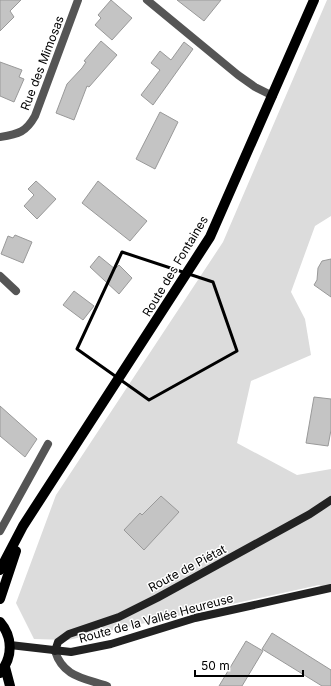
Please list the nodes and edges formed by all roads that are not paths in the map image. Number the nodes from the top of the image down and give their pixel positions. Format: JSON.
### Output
{"nodes":[{"id":1,"x":78,"y":0,"type":"edge"},
{"id":2,"x":147,"y":0,"type":"edge"},
{"id":3,"x":314,"y":0,"type":"edge"},
{"id":4,"x":273,"y":96,"type":"junction"},
{"id":5,"x":0,"y":137,"type":"edge"},
{"id":6,"x":0,"y":276,"type":"edge"},
{"id":7,"x":16,"y":291,"type":"dead end"},
{"id":8,"x":48,"y":444,"type":"dead end"},
{"id":9,"x":331,"y":500,"type":"edge"},
{"id":10,"x":24,"y":526,"type":"junction"},
{"id":11,"x":0,"y":531,"type":"edge"},
{"id":12,"x":0,"y":570,"type":"edge"},
{"id":13,"x":331,"y":588,"type":"edge"},
{"id":14,"x":0,"y":600,"type":"edge"},
{"id":15,"x":0,"y":622,"type":"edge"},
{"id":16,"x":10,"y":644,"type":"junction"},
{"id":17,"x":55,"y":651,"type":"junction"},
{"id":18,"x":2,"y":670,"type":"edge"},
{"id":19,"x":10,"y":686,"type":"edge"},
{"id":20,"x":107,"y":686,"type":"edge"}],
"edges":[{"from":1,"to":5,"type":"street","name":"Rue des Mimosas"},
{"from":2,"to":4,"type":"street"},
{"from":3,"to":4,"type":"main road","name":"Route des Fontaines"},
{"from":4,"to":10,"type":"main road","name":"Route des Fontaines"},
{"from":6,"to":7,"type":"street"},
{"from":8,"to":11,"type":"street"},
{"from":9,"to":17,"type":"street","name":"Route de Piétat"},
{"from":10,"to":12,"type":"main road","name":"Route des Fontaines"},
{"from":10,"to":14,"type":"main road","name":"Route des Fontaines"},
{"from":13,"to":17,"type":"street","name":"Route de la Vallée Heureuse"},
{"from":15,"to":16,"type":"main road"},
{"from":16,"to":17,"type":"street","name":"Route de la Vallée Heureuse"},
{"from":16,"to":18,"type":"main road"},
{"from":17,"to":20,"type":"street"},
{"from":18,"to":19,"type":"main road"}]}
